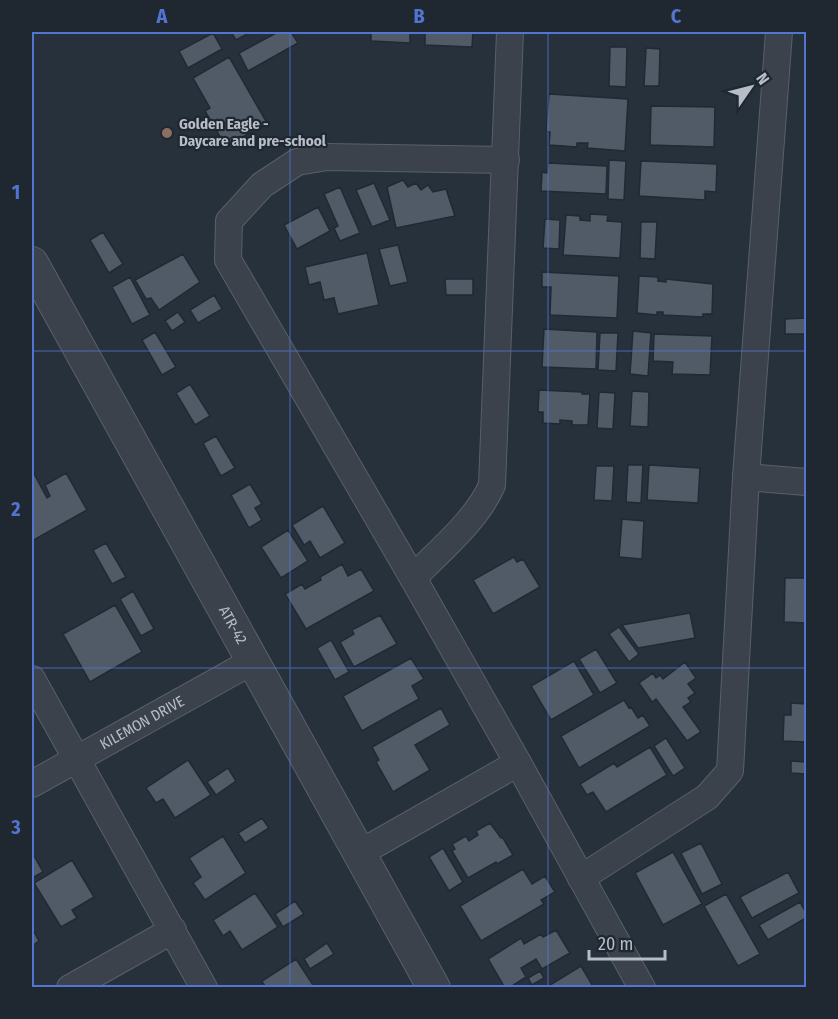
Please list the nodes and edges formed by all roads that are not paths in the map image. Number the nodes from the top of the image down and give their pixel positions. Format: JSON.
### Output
{"nodes":[{"id":1,"x":510,"y":32,"type":"edge"},
{"id":2,"x":779,"y":32,"type":"edge"},
{"id":3,"x":506,"y":160,"type":"junction"},
{"id":4,"x":32,"y":263,"type":"edge"},
{"id":5,"x":746,"y":477,"type":"junction"},
{"id":6,"x":807,"y":482,"type":"edge"},
{"id":7,"x":413,"y":578,"type":"junction"},
{"id":8,"x":253,"y":661,"type":"junction"},
{"id":9,"x":32,"y":679,"type":"edge"},
{"id":10,"x":76,"y":759,"type":"junction"},
{"id":11,"x":518,"y":763,"type":"junction"},
{"id":12,"x":32,"y":784,"type":"edge"},
{"id":13,"x":360,"y":853,"type":"junction"},
{"id":14,"x":581,"y":878,"type":"junction"},
{"id":15,"x":173,"y":930,"type":"junction"},
{"id":16,"x":70,"y":987,"type":"edge"},
{"id":17,"x":204,"y":987,"type":"edge"},
{"id":18,"x":434,"y":987,"type":"edge"},
{"id":19,"x":642,"y":987,"type":"edge"}],
"edges":[{"from":1,"to":3,"type":"street"},
{"from":2,"to":5,"type":"street"},
{"from":3,"to":7,"type":"street"},
{"from":3,"to":7,"type":"street"},
{"from":4,"to":8,"type":"street","name":"ATR-42"},
{"from":5,"to":6,"type":"street"},
{"from":5,"to":14,"type":"street"},
{"from":7,"to":11,"type":"street"},
{"from":8,"to":10,"type":"street","name":"KILEMON DRIVE"},
{"from":8,"to":13,"type":"street","name":"ATR-42"},
{"from":9,"to":10,"type":"street"},
{"from":10,"to":12,"type":"street","name":"KILEMON DRIVE"},
{"from":10,"to":15,"type":"street"},
{"from":11,"to":13,"type":"street"},
{"from":11,"to":14,"type":"street"},
{"from":13,"to":18,"type":"street","name":"ATR-42"},
{"from":14,"to":19,"type":"street"},
{"from":15,"to":16,"type":"street"},
{"from":15,"to":17,"type":"street"}]}
